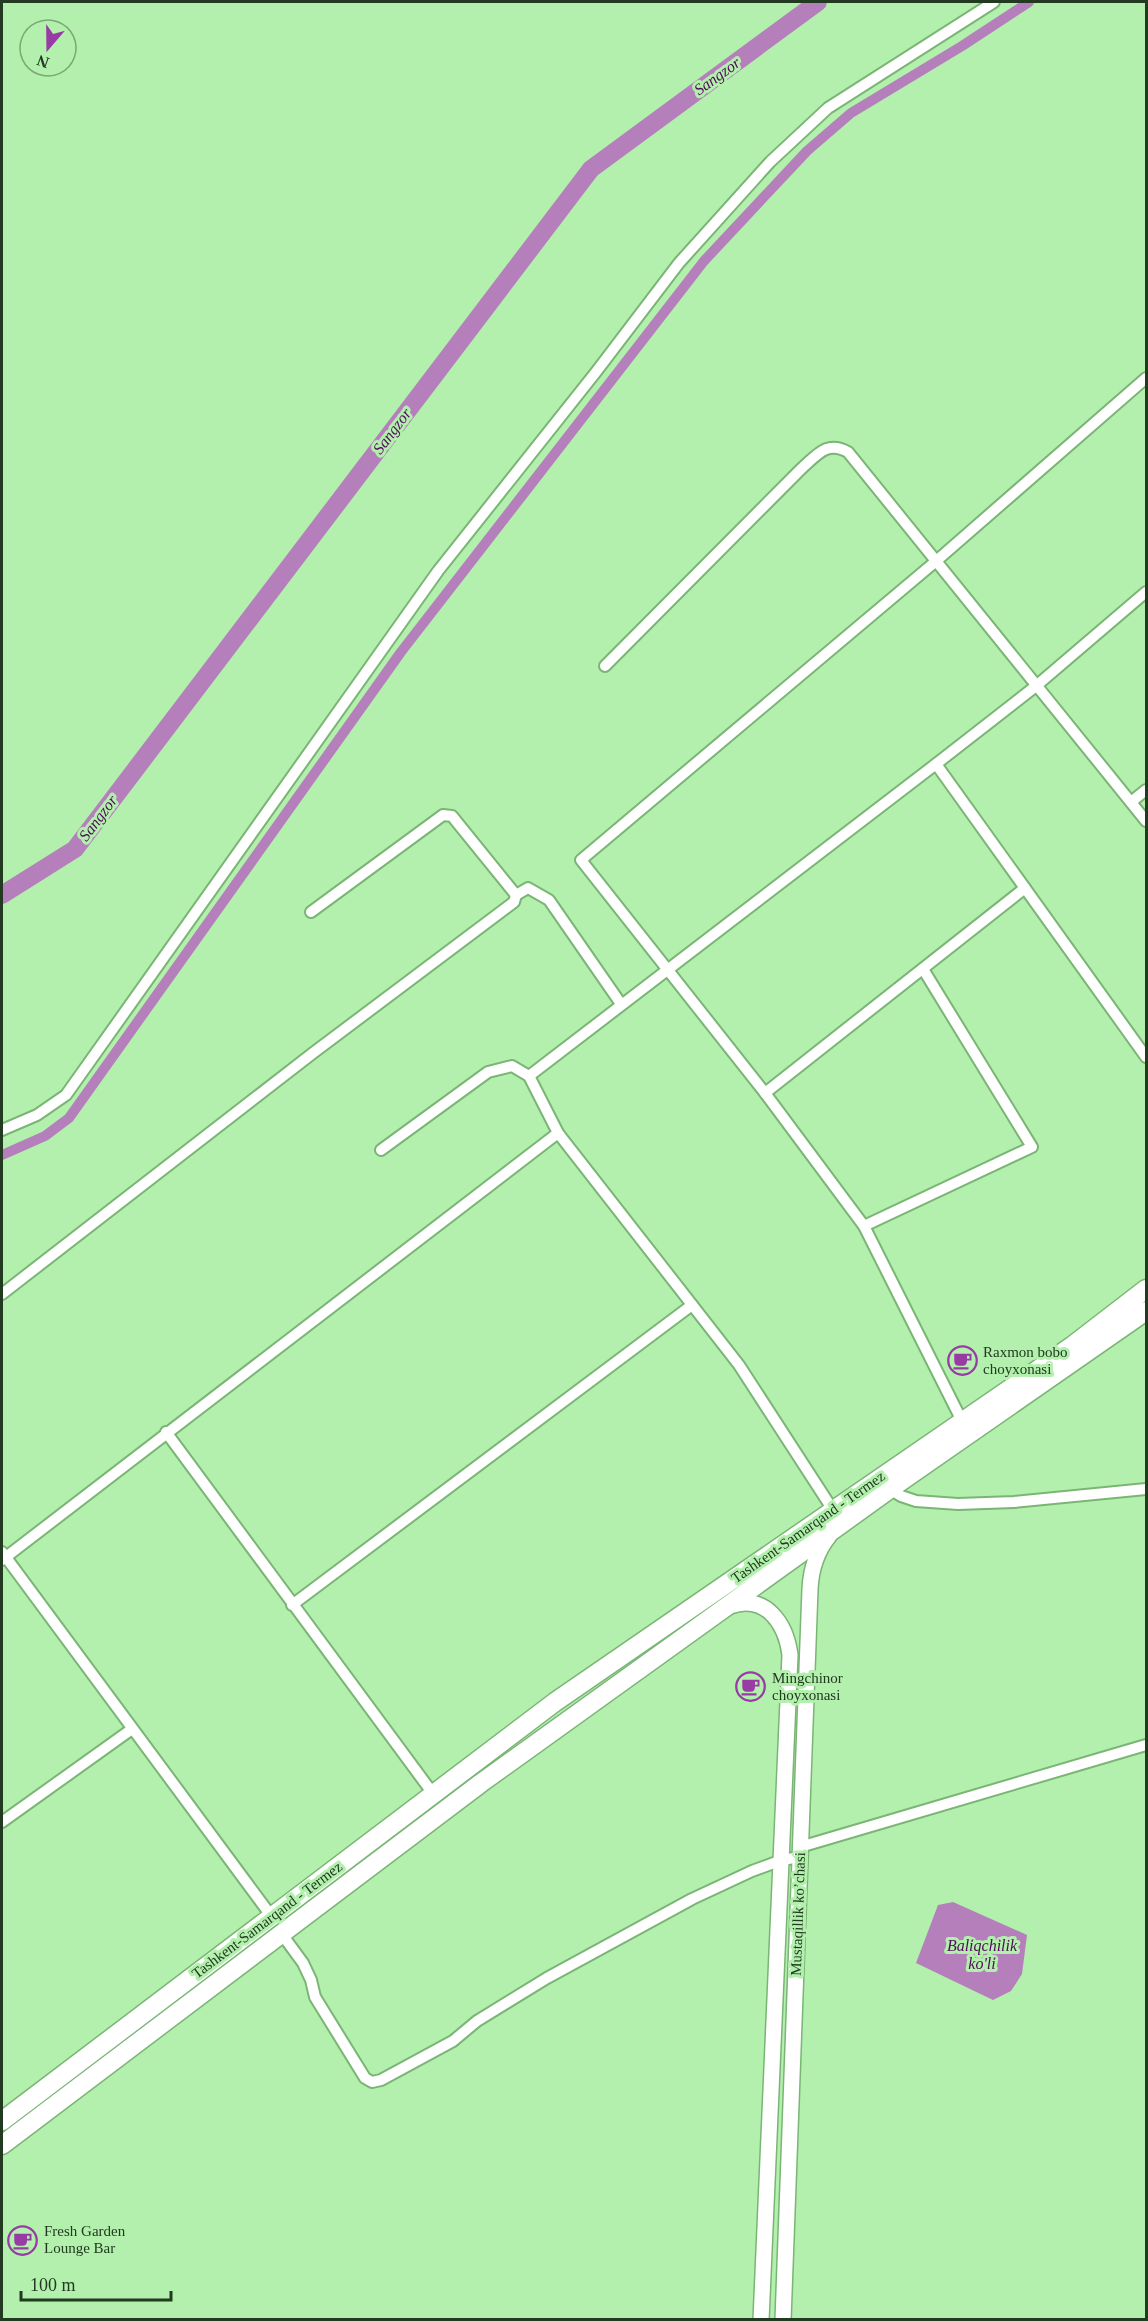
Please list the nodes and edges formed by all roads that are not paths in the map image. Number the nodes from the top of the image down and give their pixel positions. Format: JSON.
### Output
{"nodes":[{"id":1,"x":994,"y":2,"type":"edge"},
{"id":2,"x":1146,"y":378,"type":"edge"},
{"id":3,"x":935,"y":562,"type":"junction"},
{"id":4,"x":1146,"y":592,"type":"edge"},
{"id":5,"x":605,"y":666,"type":"dead end"},
{"id":6,"x":1036,"y":686,"type":"junction"},
{"id":7,"x":936,"y":764,"type":"junction"},
{"id":8,"x":1146,"y":790,"type":"edge"},
{"id":9,"x":1131,"y":802,"type":"junction"},
{"id":10,"x":1146,"y":821,"type":"edge"},
{"id":11,"x":1025,"y":888,"type":"junction"},
{"id":12,"x":516,"y":895,"type":"junction"},
{"id":13,"x":311,"y":912,"type":"dead end"},
{"id":14,"x":923,"y":969,"type":"junction"},
{"id":15,"x":667,"y":971,"type":"junction"},
{"id":16,"x":621,"y":1004,"type":"junction"},
{"id":17,"x":1146,"y":1056,"type":"edge"},
{"id":18,"x":529,"y":1076,"type":"junction"},
{"id":19,"x":765,"y":1094,"type":"junction"},
{"id":20,"x":2,"y":1130,"type":"edge"},
{"id":21,"x":558,"y":1133,"type":"junction"},
{"id":22,"x":381,"y":1150,"type":"dead end"},
{"id":23,"x":864,"y":1226,"type":"junction"},
{"id":24,"x":1146,"y":1289,"type":"edge"},
{"id":25,"x":2,"y":1294,"type":"edge"},
{"id":26,"x":692,"y":1305,"type":"junction"},
{"id":27,"x":1146,"y":1311,"type":"edge"},
{"id":28,"x":962,"y":1421,"type":"junction"},
{"id":29,"x":166,"y":1432,"type":"junction"},
{"id":30,"x":890,"y":1489,"type":"junction"},
{"id":31,"x":1146,"y":1489,"type":"edge"},
{"id":32,"x":839,"y":1516,"type":"junction"},
{"id":33,"x":3,"y":1556,"type":"edge"},
{"id":34,"x":292,"y":1605,"type":"junction"},
{"id":35,"x":722,"y":1610,"type":"junction"},
{"id":36,"x":132,"y":1729,"type":"junction"},
{"id":37,"x":1146,"y":1745,"type":"edge"},
{"id":38,"x":471,"y":1766,"type":"junction"},
{"id":39,"x":481,"y":1783,"type":"junction"},
{"id":40,"x":434,"y":1795,"type":"junction"},
{"id":41,"x":2,"y":1822,"type":"edge"},
{"id":42,"x":800,"y":1852,"type":"junction"},
{"id":43,"x":782,"y":1860,"type":"junction"},
{"id":44,"x":277,"y":1925,"type":"junction"},
{"id":45,"x":63,"y":2074,"type":"junction"},
{"id":46,"x":76,"y":2089,"type":"junction"},
{"id":47,"x":2,"y":2121,"type":"edge"},
{"id":48,"x":2,"y":2145,"type":"edge"},
{"id":49,"x":761,"y":2319,"type":"edge"},
{"id":50,"x":783,"y":2319,"type":"edge"}],
"edges":[{"from":1,"to":20,"type":"street"},
{"from":2,"to":3,"type":"street"},
{"from":3,"to":5,"type":"street"},
{"from":3,"to":6,"type":"street"},
{"from":3,"to":15,"type":"street"},
{"from":4,"to":6,"type":"street"},
{"from":6,"to":7,"type":"street"},
{"from":6,"to":9,"type":"street"},
{"from":7,"to":11,"type":"street"},
{"from":7,"to":15,"type":"street"},
{"from":8,"to":9,"type":"street"},
{"from":9,"to":10,"type":"street"},
{"from":11,"to":14,"type":"street"},
{"from":11,"to":17,"type":"street"},
{"from":12,"to":13,"type":"street"},
{"from":12,"to":16,"type":"street"},
{"from":12,"to":25,"type":"street"},
{"from":14,"to":19,"type":"street"},
{"from":14,"to":23,"type":"street"},
{"from":15,"to":16,"type":"street"},
{"from":15,"to":19,"type":"street"},
{"from":16,"to":18,"type":"street"},
{"from":18,"to":21,"type":"street"},
{"from":18,"to":22,"type":"street"},
{"from":19,"to":23,"type":"street"},
{"from":21,"to":26,"type":"street"},
{"from":21,"to":29,"type":"street"},
{"from":23,"to":28,"type":"street"},
{"from":24,"to":28,"type":"highway","name":"Tashkent-Samarqand - Termez"},
{"from":26,"to":32,"type":"street"},
{"from":26,"to":34,"type":"street"},
{"from":27,"to":30,"type":"highway","name":"Tashkent-Samarqand - Termez"},
{"from":28,"to":32,"type":"highway","name":"Tashkent-Samarqand - Termez"},
{"from":29,"to":33,"type":"street"},
{"from":29,"to":34,"type":"street"},
{"from":30,"to":31,"type":"street"},
{"from":30,"to":32,"type":"highway","name":"Tashkent-Samarqand - Termez"},
{"from":32,"to":35,"type":"highway","name":"Tashkent-Samarqand - Termez"},
{"from":32,"to":38,"type":"highway","name":"Tashkent-Samarqand - Termez"},
{"from":32,"to":42,"type":"main road","name":"Mustaqillik ko’chasi"},
{"from":33,"to":36,"type":"street"},
{"from":34,"to":40,"type":"street"},
{"from":35,"to":39,"type":"highway","name":"Tashkent-Samarqand - Termez"},
{"from":35,"to":43,"type":"main road","name":"Mustaqillik ko’chasi"},
{"from":36,"to":41,"type":"street"},
{"from":36,"to":44,"type":"street"},
{"from":37,"to":42,"type":"street"},
{"from":38,"to":39,"type":"highway"},
{"from":38,"to":40,"type":"highway","name":"Tashkent-Samarqand - Termez"},
{"from":39,"to":44,"type":"highway","name":"Tashkent-Samarqand - Termez"},
{"from":40,"to":44,"type":"highway","name":"Tashkent-Samarqand - Termez"},
{"from":42,"to":43,"type":"street"},
{"from":42,"to":50,"type":"main road","name":"Mustaqillik ko’chasi"},
{"from":43,"to":44,"type":"street"},
{"from":43,"to":49,"type":"main road","name":"Mustaqillik ko’chasi"},
{"from":44,"to":45,"type":"highway","name":"Tashkent-Samarqand - Termez"},
{"from":44,"to":46,"type":"highway","name":"Tashkent-Samarqand - Termez"},
{"from":45,"to":46,"type":"highway"},
{"from":45,"to":47,"type":"highway","name":"Tashkent-Samarqand - Termez"},
{"from":46,"to":48,"type":"highway","name":"Tashkent-Samarqand - Termez"}]}
